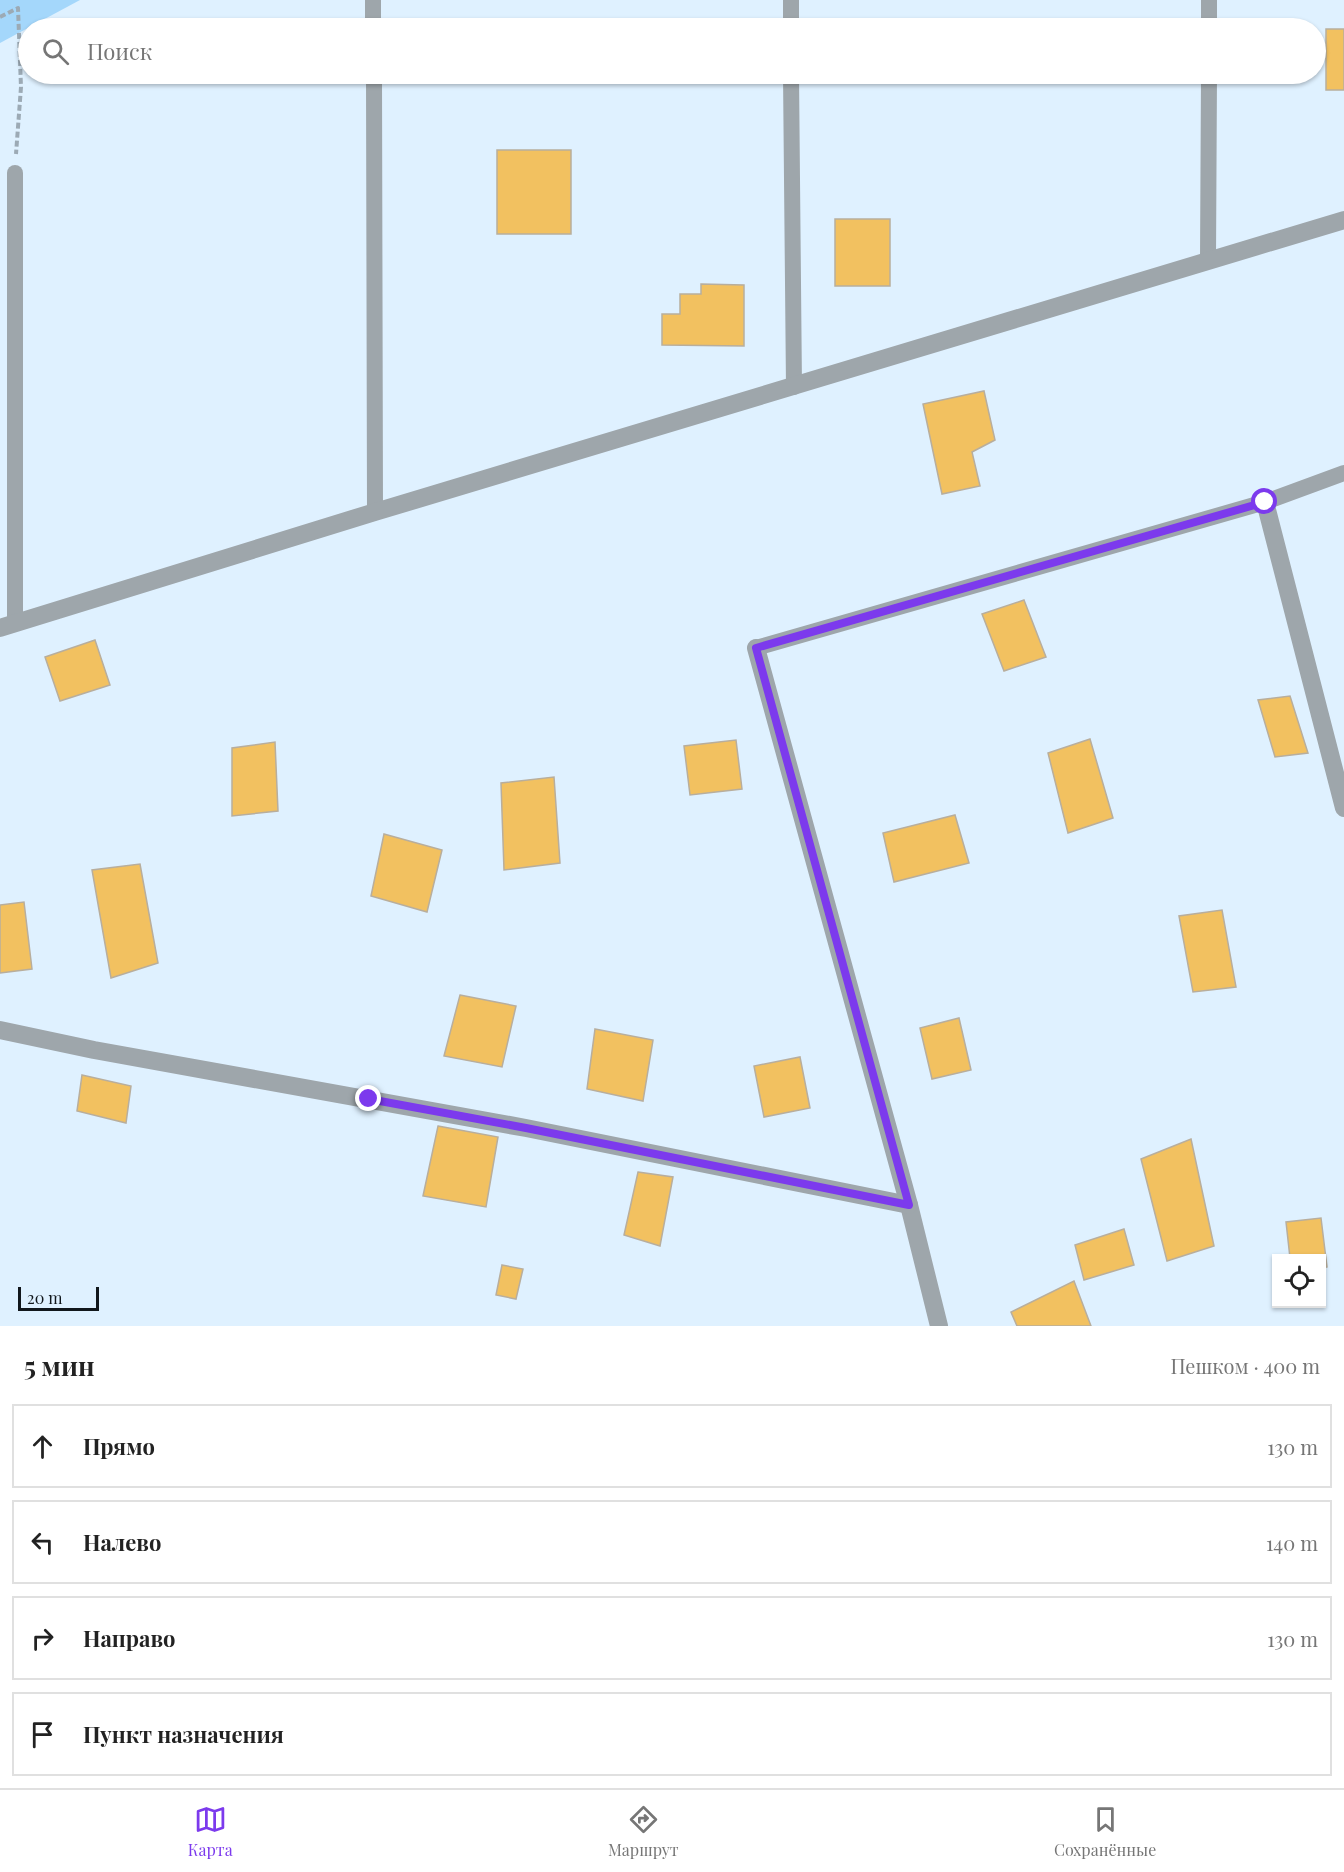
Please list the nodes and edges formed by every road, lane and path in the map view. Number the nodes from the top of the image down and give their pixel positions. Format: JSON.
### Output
{"nodes":[{"id":1,"x":373,"y":0,"type":"edge"},
{"id":2,"x":791,"y":0,"type":"edge"},
{"id":3,"x":1209,"y":0,"type":"edge"},
{"id":4,"x":0,"y":17,"type":"edge"},
{"id":5,"x":18,"y":18,"type":"edge"},
{"id":6,"x":374,"y":18,"type":"edge"},
{"id":7,"x":791,"y":18,"type":"edge"},
{"id":8,"x":1209,"y":18,"type":"edge"},
{"id":9,"x":21,"y":84,"type":"edge"},
{"id":10,"x":374,"y":84,"type":"edge"},
{"id":11,"x":791,"y":84,"type":"edge"},
{"id":12,"x":1209,"y":84,"type":"edge"},
{"id":13,"x":15,"y":173,"type":"joint"},
{"id":14,"x":1344,"y":220,"type":"edge"},
{"id":15,"x":1208,"y":259,"type":"junction"},
{"id":16,"x":794,"y":387,"type":"junction"},
{"id":17,"x":1344,"y":473,"type":"edge"},
{"id":18,"x":1265,"y":502,"type":"junction"},
{"id":19,"x":375,"y":512,"type":"junction"},
{"id":20,"x":8,"y":625,"type":"edge"},
{"id":21,"x":756,"y":648,"type":"joint"},
{"id":22,"x":1344,"y":808,"type":"edge"},
{"id":23,"x":0,"y":1030,"type":"edge"},
{"id":24,"x":909,"y":1205,"type":"junction"},
{"id":25,"x":939,"y":1326,"type":"edge"}],
"edges":[{"from":1,"to":6,"type":"lane"},
{"from":2,"to":7,"type":"lane"},
{"from":3,"to":8,"type":"lane"},
{"from":4,"to":5,"type":"path"},
{"from":9,"to":13,"type":"path"},
{"from":10,"to":19,"type":"lane"},
{"from":11,"to":16,"type":"lane"},
{"from":12,"to":15,"type":"lane"},
{"from":13,"to":20,"type":"lane"},
{"from":14,"to":15,"type":"street"},
{"from":15,"to":16,"type":"street"},
{"from":16,"to":19,"type":"street"},
{"from":17,"to":18,"type":"lane"},
{"from":18,"to":21,"type":"lane"},
{"from":18,"to":22,"type":"street"},
{"from":19,"to":20,"type":"street"},
{"from":21,"to":24,"type":"street"},
{"from":23,"to":24,"type":"street"},
{"from":24,"to":25,"type":"street"}]}
